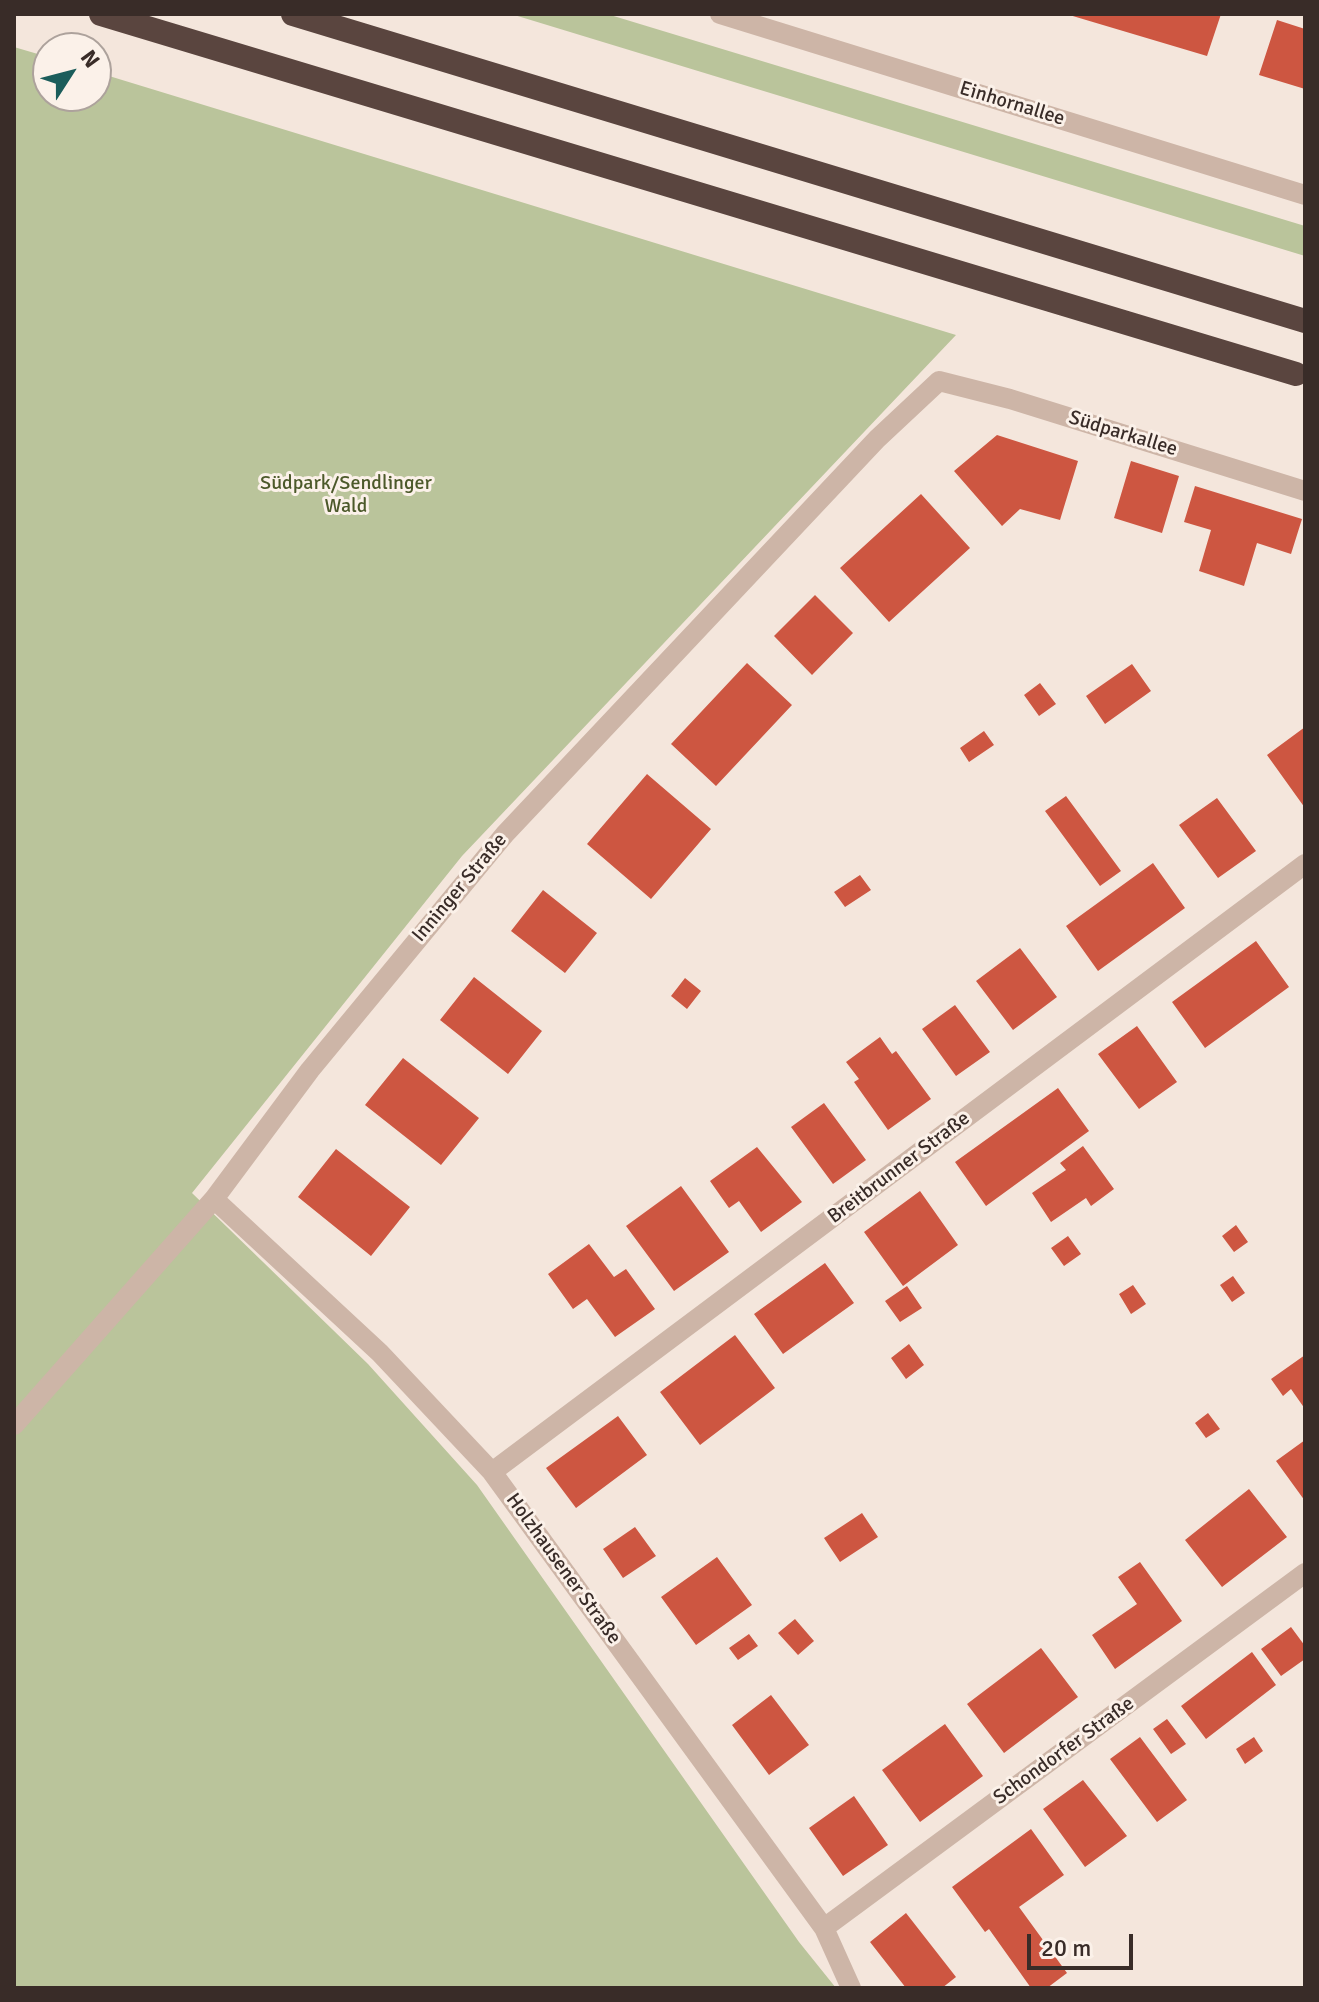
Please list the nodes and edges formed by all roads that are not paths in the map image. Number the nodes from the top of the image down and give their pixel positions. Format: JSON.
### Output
{"nodes":[{"id":1,"x":101,"y":14,"type":"edge"},
{"id":2,"x":293,"y":14,"type":"edge"},
{"id":3,"x":720,"y":14,"type":"edge"},
{"id":4,"x":1305,"y":195,"type":"edge"},
{"id":5,"x":1305,"y":321,"type":"edge"},
{"id":6,"x":1296,"y":374,"type":"dead end"},
{"id":7,"x":939,"y":381,"type":"joint"},
{"id":8,"x":1305,"y":491,"type":"edge"},
{"id":9,"x":1305,"y":864,"type":"edge"},
{"id":10,"x":214,"y":1199,"type":"junction"},
{"id":11,"x":14,"y":1425,"type":"edge"},
{"id":12,"x":492,"y":1472,"type":"junction"},
{"id":13,"x":1305,"y":1573,"type":"edge"},
{"id":14,"x":824,"y":1928,"type":"junction"},
{"id":15,"x":851,"y":1988,"type":"edge"}],
"edges":[{"from":1,"to":6,"type":"highway"},
{"from":2,"to":5,"type":"highway"},
{"from":3,"to":4,"type":"street","name":"Einhornallee"},
{"from":7,"to":8,"type":"street","name":"Südparkallee"},
{"from":7,"to":10,"type":"street","name":"Inninger Straße"},
{"from":9,"to":12,"type":"street","name":"Breitbrunner Straße"},
{"from":10,"to":11,"type":"street","name":"Inninger Straße"},
{"from":10,"to":12,"type":"street","name":"Holzhausener Straße"},
{"from":12,"to":14,"type":"street","name":"Holzhausener Straße"},
{"from":13,"to":14,"type":"street","name":"Schondorfer Straße"},
{"from":14,"to":15,"type":"street","name":"Holzhausener Straße"}]}
